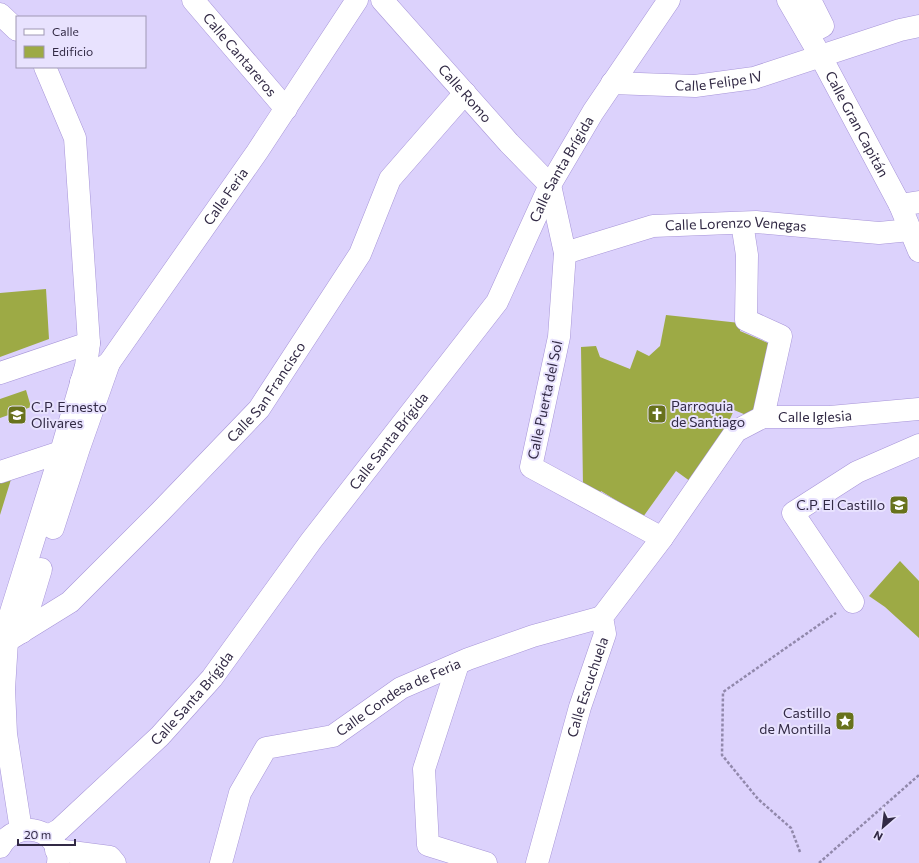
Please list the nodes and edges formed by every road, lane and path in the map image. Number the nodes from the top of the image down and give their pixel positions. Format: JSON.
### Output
{"nodes":[{"id":1,"x":193,"y":0,"type":"edge"},
{"id":2,"x":357,"y":0,"type":"edge"},
{"id":3,"x":382,"y":0,"type":"edge"},
{"id":4,"x":669,"y":0,"type":"edge"},
{"id":5,"x":788,"y":0,"type":"edge"},
{"id":6,"x":810,"y":0,"type":"edge"},
{"id":7,"x":0,"y":14,"type":"edge"},
{"id":8,"x":919,"y":26,"type":"edge"},
{"id":9,"x":16,"y":29,"type":"edge"},
{"id":10,"x":808,"y":34,"type":"junction"},
{"id":11,"x":821,"y":57,"type":"junction"},
{"id":12,"x":45,"y":68,"type":"edge"},
{"id":13,"x":612,"y":83,"type":"junction"},
{"id":14,"x":465,"y":93,"type":"junction"},
{"id":15,"x":286,"y":109,"type":"junction"},
{"id":16,"x":550,"y":185,"type":"junction"},
{"id":17,"x":910,"y":204,"type":"edge"},
{"id":18,"x":742,"y":222,"type":"junction"},
{"id":19,"x":910,"y":230,"type":"junction"},
{"id":20,"x":919,"y":251,"type":"edge"},
{"id":21,"x":565,"y":253,"type":"junction"},
{"id":22,"x":89,"y":343,"type":"junction"},
{"id":23,"x":109,"y":362,"type":"junction"},
{"id":24,"x":0,"y":374,"type":"edge"},
{"id":25,"x":81,"y":382,"type":"junction"},
{"id":26,"x":919,"y":409,"type":"edge"},
{"id":27,"x":763,"y":417,"type":"junction"},
{"id":28,"x":919,"y":445,"type":"edge"},
{"id":29,"x":724,"y":450,"type":"joint"},
{"id":30,"x":61,"y":452,"type":"junction"},
{"id":31,"x":0,"y":472,"type":"edge"},
{"id":32,"x":662,"y":538,"type":"junction"},
{"id":33,"x":8,"y":600,"type":"edge"},
{"id":34,"x":853,"y":602,"type":"joint"},
{"id":35,"x":602,"y":617,"type":"junction"},
{"id":36,"x":15,"y":636,"type":"junction"},
{"id":37,"x":458,"y":664,"type":"junction"},
{"id":38,"x":919,"y":776,"type":"edge"},
{"id":39,"x":21,"y":830,"type":"junction"},
{"id":40,"x":0,"y":847,"type":"edge"},
{"id":41,"x":54,"y":850,"type":"edge"},
{"id":42,"x":800,"y":852,"type":"dead end"},
{"id":43,"x":115,"y":863,"type":"edge"},
{"id":44,"x":221,"y":863,"type":"edge"},
{"id":45,"x":486,"y":863,"type":"edge"},
{"id":46,"x":537,"y":863,"type":"edge"},
{"id":47,"x":819,"y":863,"type":"edge"}],
"edges":[{"from":1,"to":15,"type":"street","name":"Calle Cantareros"},
{"from":2,"to":15,"type":"street","name":"Calle Feria"},
{"from":3,"to":14,"type":"street","name":"Calle Romo"},
{"from":4,"to":13,"type":"street","name":"Calle Santa Brígida"},
{"from":5,"to":10,"type":"street","name":"Calle Gran Capitán"},
{"from":6,"to":10,"type":"street"},
{"from":7,"to":9,"type":"street"},
{"from":8,"to":11,"type":"street","name":"Calle Felipe IV"},
{"from":10,"to":11,"type":"street","name":"Calle Gran Capitán"},
{"from":11,"to":13,"type":"street","name":"Calle Felipe IV"},
{"from":11,"to":17,"type":"street","name":"Calle Gran Capitán"},
{"from":12,"to":22,"type":"street"},
{"from":13,"to":16,"type":"street","name":"Calle Santa Brígida"},
{"from":14,"to":16,"type":"street","name":"Calle Romo"},
{"from":14,"to":36,"type":"street","name":"Calle San Francisco"},
{"from":15,"to":23,"type":"street","name":"Calle Feria"},
{"from":16,"to":21,"type":"street","name":"Calle Puerta del Sol"},
{"from":16,"to":41,"type":"street","name":"Calle Santa Brígida"},
{"from":17,"to":19,"type":"street","name":"Calle Gran Capitán"},
{"from":18,"to":19,"type":"street","name":"Calle Lorenzo Venegas"},
{"from":18,"to":21,"type":"street","name":"Calle Lorenzo Venegas"},
{"from":18,"to":27,"type":"street"},
{"from":19,"to":20,"type":"street","name":"Calle Gran Capitán"},
{"from":21,"to":32,"type":"street","name":"Calle Puerta del Sol"},
{"from":22,"to":24,"type":"street"},
{"from":22,"to":25,"type":"street"},
{"from":23,"to":25,"type":"street","name":"Calle Feria"},
{"from":23,"to":36,"type":"street"},
{"from":25,"to":30,"type":"street"},
{"from":26,"to":27,"type":"street","name":"Calle Iglesia"},
{"from":27,"to":29,"type":"street","name":"Calle Iglesia"},
{"from":28,"to":34,"type":"street"},
{"from":29,"to":32,"type":"street","name":"Calle Escuchuela"},
{"from":30,"to":31,"type":"street"},
{"from":30,"to":33,"type":"street"},
{"from":32,"to":35,"type":"street","name":"Calle Escuchuela"},
{"from":33,"to":36,"type":"street"},
{"from":34,"to":42,"type":"path"},
{"from":35,"to":37,"type":"street","name":"Calle Condesa de Feria"},
{"from":35,"to":46,"type":"street","name":"Calle Escuchuela"},
{"from":36,"to":39,"type":"street"},
{"from":37,"to":44,"type":"street","name":"Calle Condesa de Feria"},
{"from":37,"to":45,"type":"street"},
{"from":38,"to":47,"type":"path"},
{"from":39,"to":40,"type":"street"},
{"from":39,"to":41,"type":"street"},
{"from":41,"to":43,"type":"street"}]}
